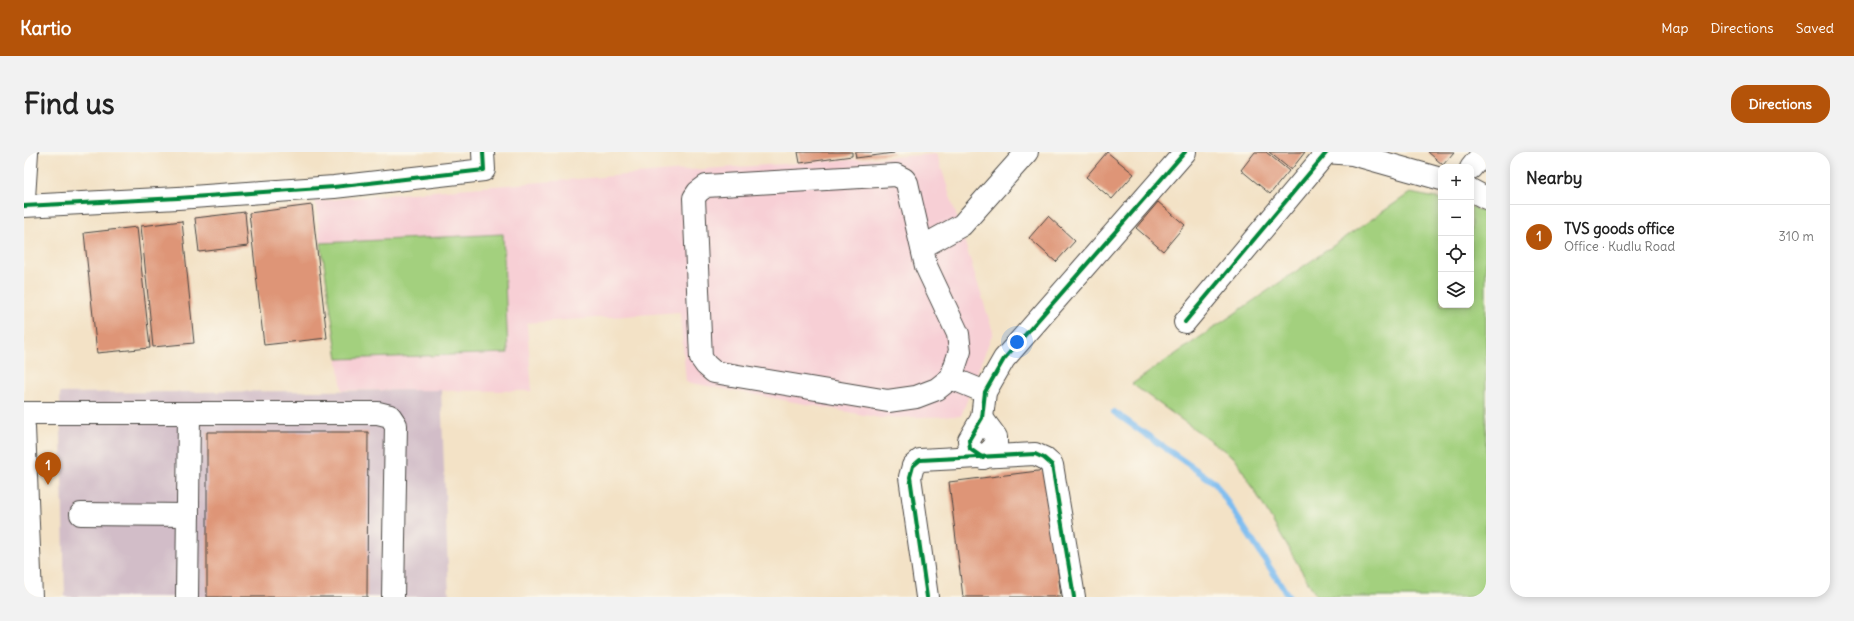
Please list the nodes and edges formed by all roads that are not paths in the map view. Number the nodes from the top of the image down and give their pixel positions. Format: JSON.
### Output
{"nodes":[{"id":1,"x":27,"y":152,"type":"edge"},
{"id":2,"x":483,"y":152,"type":"edge"},
{"id":3,"x":1027,"y":152,"type":"edge"},
{"id":4,"x":1185,"y":152,"type":"edge"},
{"id":5,"x":1326,"y":152,"type":"edge"},
{"id":6,"x":1484,"y":152,"type":"edge"},
{"id":7,"x":1474,"y":164,"type":"edge"},
{"id":8,"x":1438,"y":178,"type":"edge"},
{"id":9,"x":1474,"y":192,"type":"edge"},
{"id":10,"x":24,"y":198,"type":"edge"},
{"id":11,"x":1486,"y":198,"type":"edge"},
{"id":12,"x":24,"y":206,"type":"edge"},
{"id":13,"x":922,"y":247,"type":"junction"},
{"id":14,"x":1185,"y":322,"type":"dead end"},
{"id":15,"x":951,"y":378,"type":"junction"},
{"id":16,"x":985,"y":392,"type":"junction"},
{"id":17,"x":24,"y":414,"type":"edge"},
{"id":18,"x":189,"y":414,"type":"junction"},
{"id":19,"x":24,"y":427,"type":"edge"},
{"id":20,"x":983,"y":458,"type":"junction"},
{"id":21,"x":82,"y":514,"type":"dead end"},
{"id":22,"x":188,"y":514,"type":"junction"},
{"id":23,"x":31,"y":597,"type":"edge"},
{"id":24,"x":187,"y":597,"type":"edge"},
{"id":25,"x":393,"y":597,"type":"edge"},
{"id":26,"x":927,"y":597,"type":"edge"},
{"id":27,"x":1074,"y":597,"type":"edge"}],
"edges":[{"from":1,"to":10,"type":"street"},
{"from":2,"to":12,"type":"street"},
{"from":3,"to":13,"type":"street"},
{"from":4,"to":16,"type":"street"},
{"from":5,"to":8,"type":"street"},
{"from":5,"to":14,"type":"street"},
{"from":6,"to":7,"type":"street"},
{"from":9,"to":11,"type":"street"},
{"from":13,"to":15,"type":"street"},
{"from":13,"to":15,"type":"street"},
{"from":15,"to":16,"type":"street"},
{"from":16,"to":20,"type":"street"},
{"from":17,"to":18,"type":"street"},
{"from":18,"to":22,"type":"street"},
{"from":18,"to":25,"type":"street"},
{"from":19,"to":23,"type":"street"},
{"from":20,"to":26,"type":"street"},
{"from":20,"to":27,"type":"street"},
{"from":21,"to":22,"type":"street"},
{"from":22,"to":24,"type":"street"}]}
